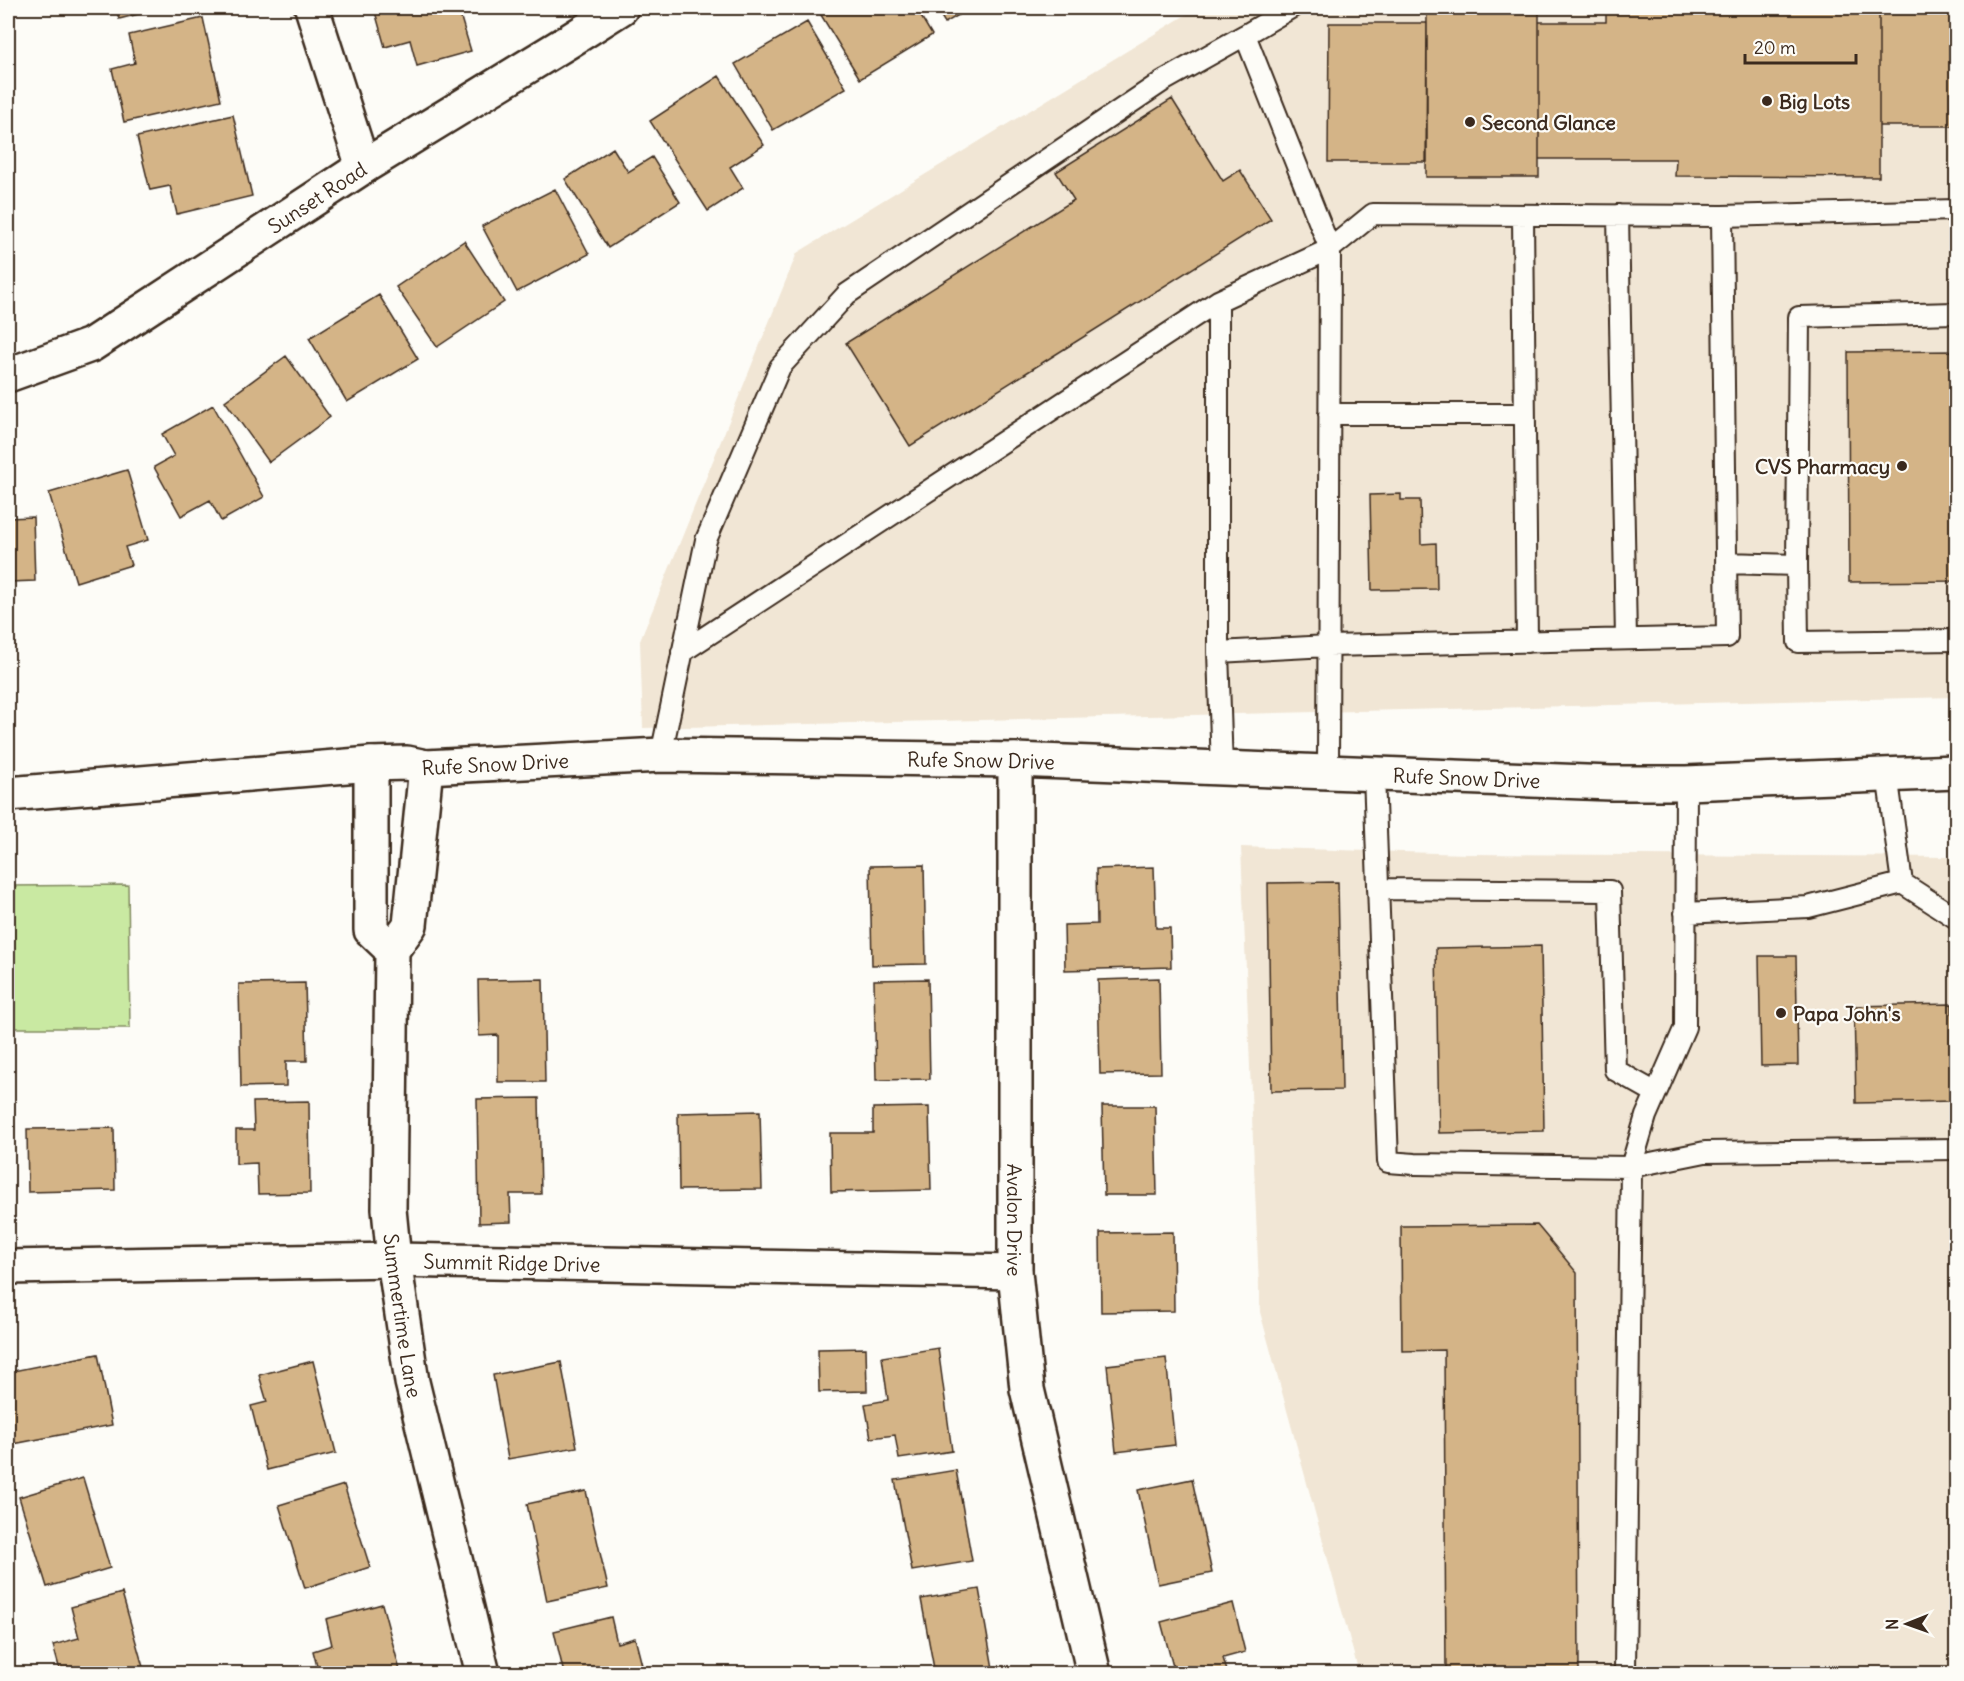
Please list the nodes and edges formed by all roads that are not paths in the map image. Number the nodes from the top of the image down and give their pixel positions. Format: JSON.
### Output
{"nodes":[{"id":1,"x":312,"y":8,"type":"edge"},
{"id":2,"x":621,"y":8,"type":"edge"},
{"id":3,"x":1291,"y":8,"type":"edge"},
{"id":4,"x":1245,"y":35,"type":"junction"},
{"id":5,"x":363,"y":167,"type":"junction"},
{"id":6,"x":1956,"y":210,"type":"edge"},
{"id":7,"x":1523,"y":215,"type":"junction"},
{"id":8,"x":1618,"y":215,"type":"junction"},
{"id":9,"x":1722,"y":216,"type":"junction"},
{"id":10,"x":1330,"y":249,"type":"junction"},
{"id":11,"x":1218,"y":301,"type":"junction"},
{"id":12,"x":1956,"y":313,"type":"edge"},
{"id":13,"x":8,"y":375,"type":"edge"},
{"id":14,"x":1329,"y":414,"type":"junction"},
{"id":15,"x":1524,"y":414,"type":"junction"},
{"id":16,"x":1726,"y":563,"type":"junction"},
{"id":17,"x":1797,"y":565,"type":"junction"},
{"id":18,"x":1626,"y":639,"type":"junction"},
{"id":19,"x":1956,"y":640,"type":"edge"},
{"id":20,"x":1527,"y":642,"type":"junction"},
{"id":21,"x":1328,"y":646,"type":"junction"},
{"id":22,"x":682,"y":652,"type":"junction"},
{"id":23,"x":1218,"y":652,"type":"junction"},
{"id":24,"x":661,"y":754,"type":"junction"},
{"id":25,"x":1015,"y":760,"type":"junction"},
{"id":26,"x":371,"y":764,"type":"junction"},
{"id":27,"x":426,"y":767,"type":"junction"},
{"id":28,"x":1222,"y":768,"type":"junction"},
{"id":29,"x":1328,"y":772,"type":"junction"},
{"id":30,"x":1956,"y":772,"type":"edge"},
{"id":31,"x":1374,"y":774,"type":"junction"},
{"id":32,"x":1887,"y":774,"type":"junction"},
{"id":33,"x":1686,"y":783,"type":"junction"},
{"id":34,"x":8,"y":794,"type":"edge"},
{"id":35,"x":1902,"y":884,"type":"junction"},
{"id":36,"x":1378,"y":889,"type":"junction"},
{"id":37,"x":1685,"y":913,"type":"junction"},
{"id":38,"x":1956,"y":918,"type":"edge"},
{"id":39,"x":393,"y":950,"type":"junction"},
{"id":40,"x":1656,"y":1093,"type":"junction"},
{"id":41,"x":1956,"y":1149,"type":"edge"},
{"id":42,"x":1631,"y":1167,"type":"junction"},
{"id":43,"x":394,"y":1260,"type":"junction"},
{"id":44,"x":8,"y":1267,"type":"edge"},
{"id":45,"x":1015,"y":1272,"type":"junction"},
{"id":46,"x":483,"y":1674,"type":"edge"},
{"id":47,"x":1094,"y":1674,"type":"edge"},
{"id":48,"x":1627,"y":1674,"type":"edge"}],
"edges":[{"from":1,"to":5,"type":"street"},
{"from":2,"to":5,"type":"street","name":"Sunset Road"},
{"from":3,"to":4,"type":"lane"},
{"from":4,"to":10,"type":"lane"},
{"from":4,"to":22,"type":"lane"},
{"from":5,"to":13,"type":"street","name":"Sunset Road"},
{"from":6,"to":9,"type":"lane"},
{"from":7,"to":8,"type":"lane"},
{"from":7,"to":10,"type":"lane"},
{"from":7,"to":15,"type":"lane"},
{"from":8,"to":9,"type":"lane"},
{"from":8,"to":18,"type":"lane"},
{"from":9,"to":16,"type":"lane"},
{"from":10,"to":11,"type":"lane"},
{"from":10,"to":14,"type":"lane"},
{"from":11,"to":22,"type":"lane"},
{"from":11,"to":23,"type":"lane"},
{"from":12,"to":17,"type":"lane"},
{"from":14,"to":15,"type":"lane"},
{"from":14,"to":21,"type":"lane"},
{"from":15,"to":20,"type":"lane"},
{"from":16,"to":17,"type":"lane"},
{"from":16,"to":18,"type":"lane"},
{"from":17,"to":19,"type":"lane"},
{"from":18,"to":20,"type":"lane"},
{"from":20,"to":21,"type":"lane"},
{"from":21,"to":23,"type":"lane"},
{"from":21,"to":29,"type":"lane"},
{"from":22,"to":24,"type":"lane"},
{"from":23,"to":28,"type":"lane"},
{"from":24,"to":25,"type":"street","name":"Rufe Snow Drive"},
{"from":24,"to":27,"type":"street","name":"Rufe Snow Drive"},
{"from":25,"to":28,"type":"street","name":"Rufe Snow Drive"},
{"from":25,"to":45,"type":"street","name":"Avalon Drive"},
{"from":26,"to":27,"type":"street","name":"Rufe Snow Drive"},
{"from":26,"to":34,"type":"street","name":"Rufe Snow Drive"},
{"from":26,"to":39,"type":"street"},
{"from":27,"to":39,"type":"street"},
{"from":28,"to":29,"type":"street","name":"Rufe Snow Drive"},
{"from":29,"to":31,"type":"street","name":"Rufe Snow Drive"},
{"from":30,"to":32,"type":"street","name":"Rufe Snow Drive"},
{"from":31,"to":33,"type":"street","name":"Rufe Snow Drive"},
{"from":31,"to":36,"type":"lane"},
{"from":32,"to":33,"type":"street","name":"Rufe Snow Drive"},
{"from":32,"to":35,"type":"lane"},
{"from":33,"to":37,"type":"lane"},
{"from":35,"to":37,"type":"lane"},
{"from":35,"to":38,"type":"lane"},
{"from":36,"to":40,"type":"lane"},
{"from":36,"to":42,"type":"lane"},
{"from":37,"to":40,"type":"lane"},
{"from":39,"to":43,"type":"street","name":"Summertime Lane"},
{"from":40,"to":42,"type":"lane"},
{"from":41,"to":42,"type":"lane"},
{"from":42,"to":48,"type":"lane"},
{"from":43,"to":44,"type":"street","name":"Summit Ridge Drive"},
{"from":43,"to":45,"type":"street","name":"Summit Ridge Drive"},
{"from":43,"to":46,"type":"street","name":"Summertime Lane"},
{"from":45,"to":47,"type":"street","name":"Avalon Drive"}]}
